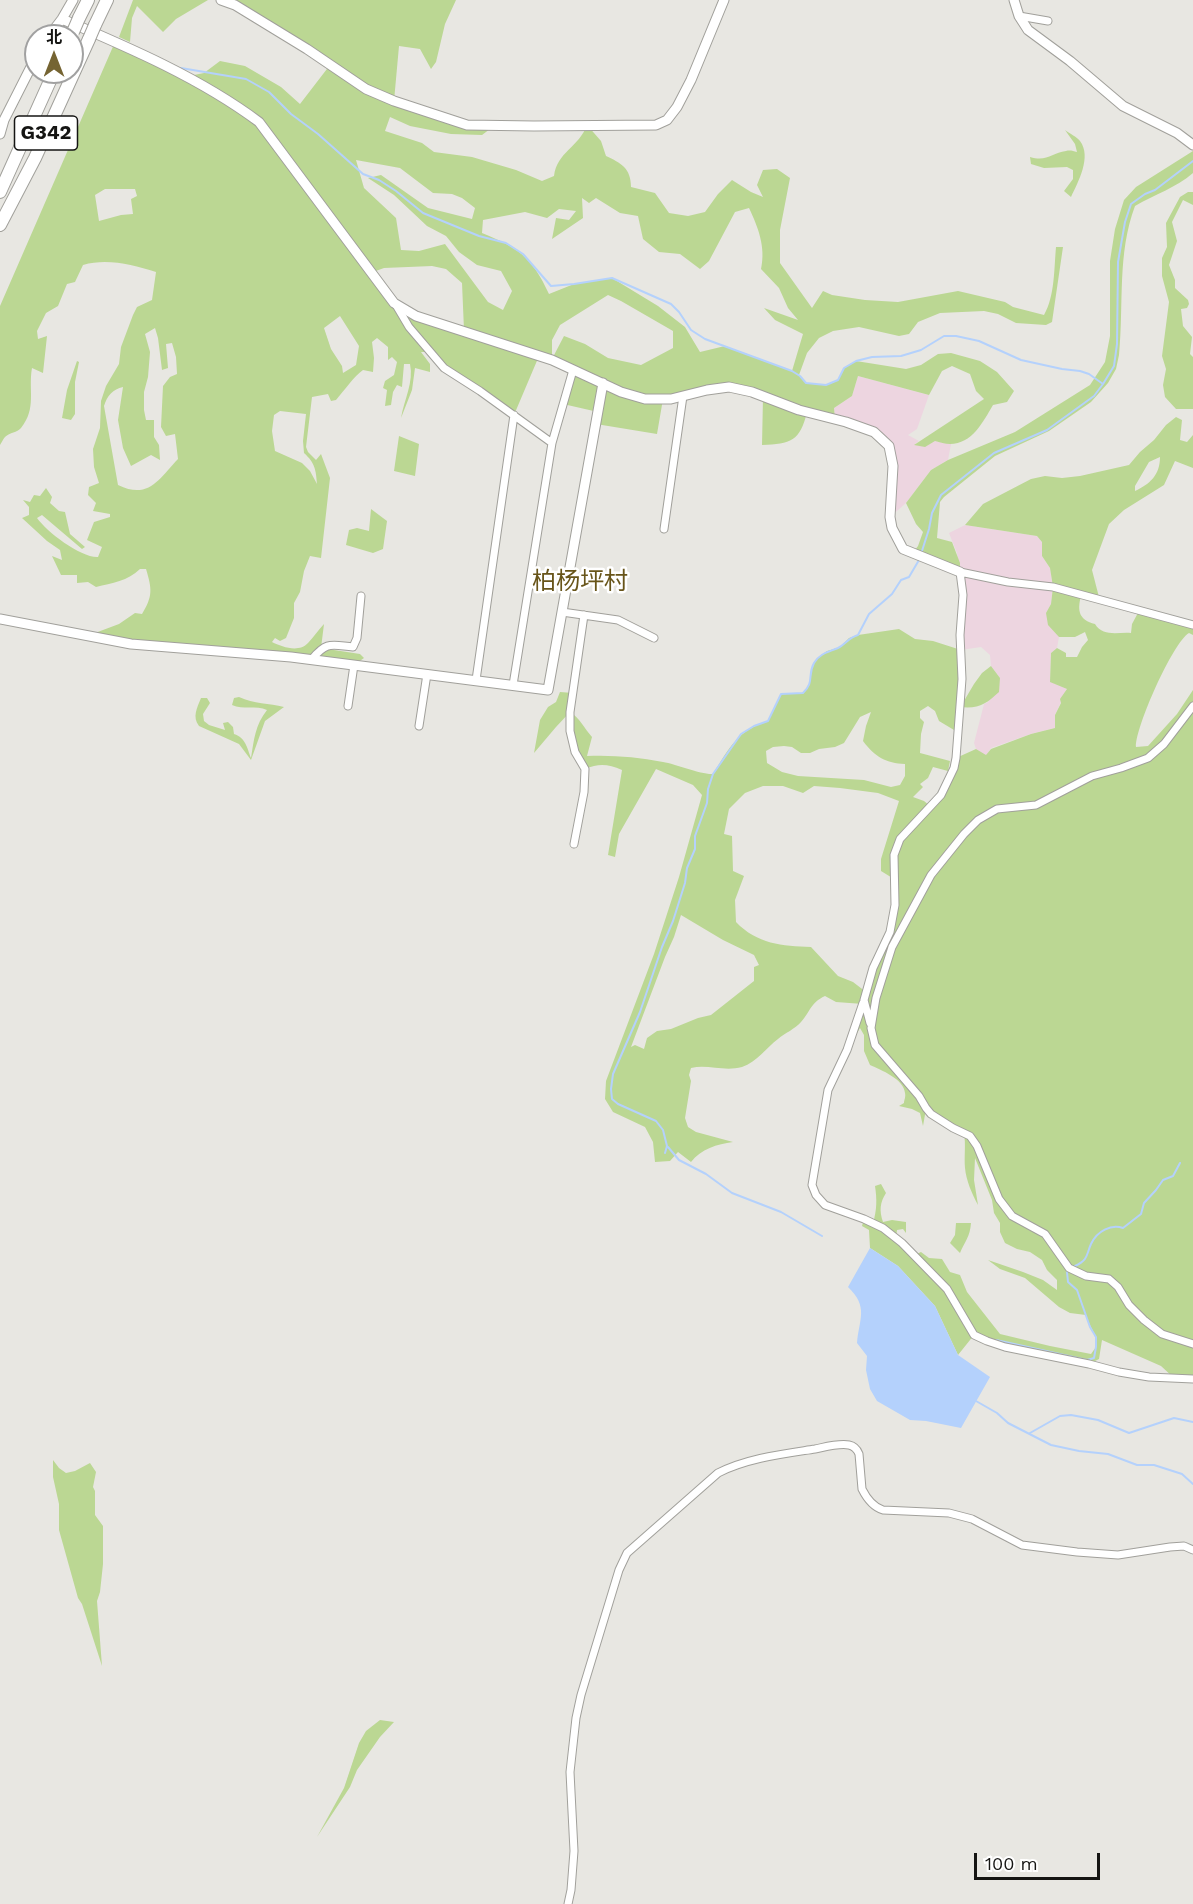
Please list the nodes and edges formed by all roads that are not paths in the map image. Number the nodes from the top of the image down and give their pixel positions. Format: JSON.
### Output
{"nodes":[{"id":1,"x":73,"y":0,"type":"edge"},
{"id":2,"x":88,"y":0,"type":"edge"},
{"id":3,"x":107,"y":0,"type":"edge"},
{"id":4,"x":221,"y":0,"type":"edge"},
{"id":5,"x":724,"y":0,"type":"edge"},
{"id":6,"x":1014,"y":0,"type":"edge"},
{"id":7,"x":1018,"y":16,"type":"junction"},
{"id":8,"x":62,"y":19,"type":"junction"},
{"id":9,"x":1048,"y":21,"type":"dead end"},
{"id":10,"x":58,"y":24,"type":"edge"},
{"id":11,"x":76,"y":24,"type":"edge"},
{"id":12,"x":24,"y":81,"type":"edge"},
{"id":13,"x":49,"y":84,"type":"edge"},
{"id":14,"x":0,"y":134,"type":"edge"},
{"id":15,"x":1193,"y":146,"type":"edge"},
{"id":16,"x":0,"y":192,"type":"edge"},
{"id":17,"x":0,"y":225,"type":"edge"},
{"id":18,"x":394,"y":303,"type":"junction"},
{"id":19,"x":573,"y":370,"type":"junction"},
{"id":20,"x":603,"y":383,"type":"junction"},
{"id":21,"x":683,"y":396,"type":"junction"},
{"id":22,"x":514,"y":416,"type":"junction"},
{"id":23,"x":552,"y":443,"type":"junction"},
{"id":24,"x":664,"y":529,"type":"dead end"},
{"id":25,"x":960,"y":572,"type":"junction"},
{"id":26,"x":361,"y":596,"type":"dead end"},
{"id":27,"x":562,"y":612,"type":"junction"},
{"id":28,"x":584,"y":615,"type":"junction"},
{"id":29,"x":0,"y":619,"type":"edge"},
{"id":30,"x":1193,"y":625,"type":"edge"},
{"id":31,"x":654,"y":638,"type":"dead end"},
{"id":32,"x":312,"y":660,"type":"junction"},
{"id":33,"x":354,"y":664,"type":"junction"},
{"id":34,"x":427,"y":674,"type":"junction"},
{"id":35,"x":476,"y":680,"type":"junction"},
{"id":36,"x":513,"y":685,"type":"junction"},
{"id":37,"x":348,"y":706,"type":"dead end"},
{"id":38,"x":1193,"y":706,"type":"edge"},
{"id":39,"x":419,"y":726,"type":"dead end"},
{"id":40,"x":574,"y":844,"type":"dead end"},
{"id":41,"x":864,"y":1000,"type":"junction"},
{"id":42,"x":871,"y":1028,"type":"junction"},
{"id":43,"x":1193,"y":1344,"type":"edge"},
{"id":44,"x":1193,"y":1378,"type":"edge"},
{"id":45,"x":1193,"y":1550,"type":"edge"},
{"id":46,"x":568,"y":1904,"type":"edge"}],
"edges":[{"from":1,"to":8,"type":"street"},
{"from":2,"to":11,"type":"highway","bridge":true},
{"from":3,"to":17,"type":"highway","number":"G342","bridge":true},
{"from":4,"to":5,"type":"street"},
{"from":6,"to":7,"type":"street"},
{"from":7,"to":9,"type":"street"},
{"from":7,"to":15,"type":"street"},
{"from":8,"to":10,"type":"street"},
{"from":8,"to":18,"type":"street"},
{"from":12,"to":14,"type":"street"},
{"from":13,"to":16,"type":"highway","number":"G342"},
{"from":18,"to":19,"type":"street"},
{"from":18,"to":22,"type":"street"},
{"from":19,"to":20,"type":"street"},
{"from":19,"to":23,"type":"street"},
{"from":20,"to":21,"type":"street"},
{"from":20,"to":27,"type":"street"},
{"from":21,"to":24,"type":"street"},
{"from":21,"to":25,"type":"street"},
{"from":22,"to":23,"type":"street"},
{"from":22,"to":35,"type":"street"},
{"from":23,"to":36,"type":"street"},
{"from":25,"to":30,"type":"street"},
{"from":25,"to":41,"type":"street"},
{"from":26,"to":32,"type":"street"},
{"from":27,"to":28,"type":"street"},
{"from":27,"to":36,"type":"street"},
{"from":28,"to":31,"type":"street"},
{"from":28,"to":40,"type":"street"},
{"from":29,"to":32,"type":"street"},
{"from":32,"to":33,"type":"street"},
{"from":33,"to":34,"type":"street"},
{"from":33,"to":37,"type":"street"},
{"from":34,"to":35,"type":"street"},
{"from":34,"to":39,"type":"street"},
{"from":35,"to":36,"type":"street"},
{"from":38,"to":42,"type":"street"},
{"from":41,"to":42,"type":"street"},
{"from":41,"to":44,"type":"street"},
{"from":42,"to":43,"type":"street"},
{"from":45,"to":46,"type":"street"}]}
